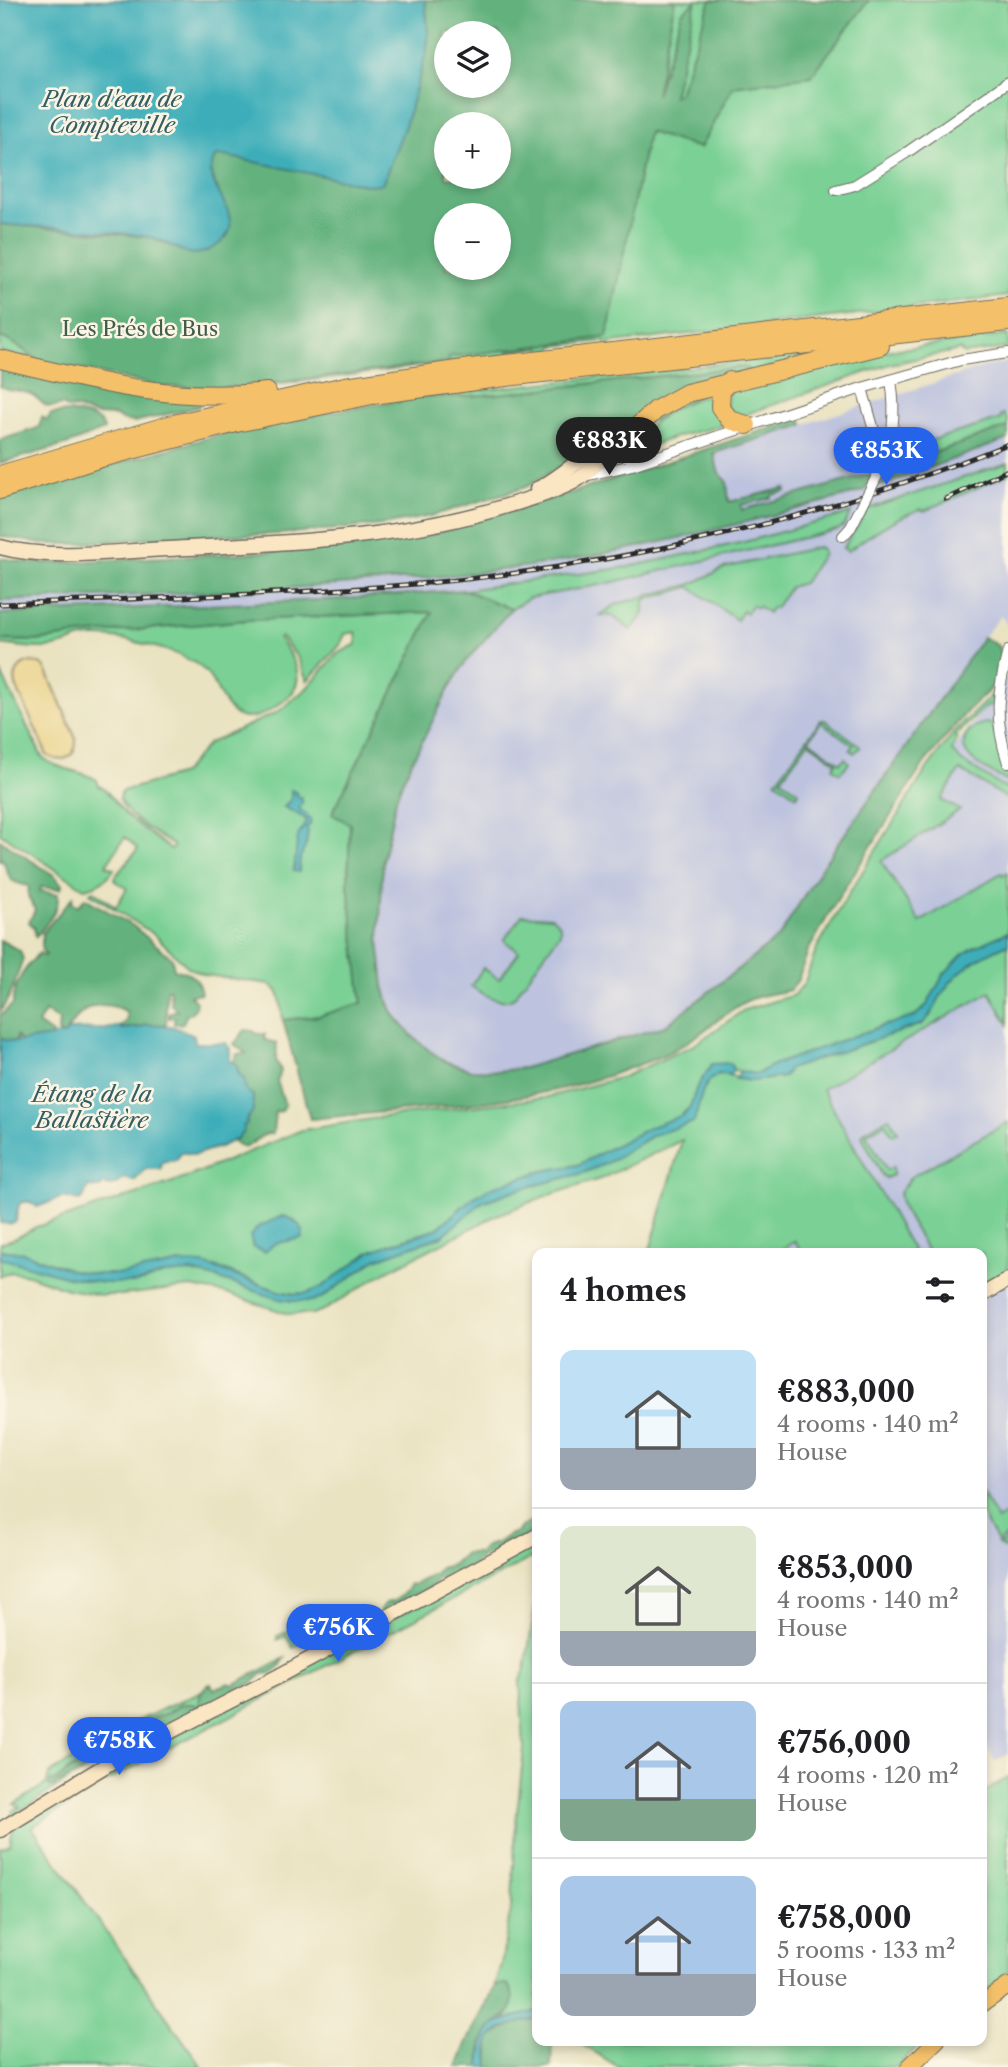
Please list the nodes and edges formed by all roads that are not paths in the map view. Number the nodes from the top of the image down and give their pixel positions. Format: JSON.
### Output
{"nodes":[{"id":1,"x":1008,"y":82,"type":"edge"},
{"id":2,"x":836,"y":190,"type":"dead end"},
{"id":3,"x":1008,"y":307,"type":"edge"},
{"id":4,"x":1008,"y":324,"type":"edge"},
{"id":5,"x":1008,"y":352,"type":"edge"},
{"id":6,"x":0,"y":359,"type":"edge"},
{"id":7,"x":891,"y":380,"type":"junction"},
{"id":8,"x":730,"y":381,"type":"junction"},
{"id":9,"x":862,"y":388,"type":"junction"},
{"id":10,"x":290,"y":397,"type":"junction"},
{"id":11,"x":894,"y":414,"type":"junction"},
{"id":12,"x":872,"y":419,"type":"junction"},
{"id":13,"x":747,"y":425,"type":"junction"},
{"id":14,"x":611,"y":450,"type":"junction"},
{"id":15,"x":648,"y":458,"type":"junction"},
{"id":16,"x":878,"y":474,"type":"junction"},
{"id":17,"x":0,"y":475,"type":"edge"},
{"id":18,"x":582,"y":477,"type":"junction"},
{"id":19,"x":0,"y":490,"type":"edge"},
{"id":20,"x":419,"y":527,"type":"junction"},
{"id":21,"x":843,"y":536,"type":"dead end"},
{"id":22,"x":0,"y":547,"type":"edge"},
{"id":23,"x":1008,"y":651,"type":"edge"},
{"id":24,"x":1008,"y":763,"type":"edge"},
{"id":25,"x":1008,"y":1280,"type":"edge"},
{"id":26,"x":987,"y":1292,"type":"edge"},
{"id":27,"x":532,"y":1539,"type":"edge"},
{"id":28,"x":0,"y":1829,"type":"edge"},
{"id":29,"x":1008,"y":1986,"type":"edge"},
{"id":30,"x":987,"y":2001,"type":"edge"},
{"id":31,"x":931,"y":2046,"type":"edge"},
{"id":32,"x":909,"y":2067,"type":"edge"}],
"edges":[{"from":1,"to":2,"type":"street"},
{"from":3,"to":10,"type":"highway"},
{"from":4,"to":8,"type":"highway"},
{"from":4,"to":19,"type":"highway"},
{"from":5,"to":7,"type":"street"},
{"from":6,"to":10,"type":"highway"},
{"from":7,"to":9,"type":"street"},
{"from":7,"to":11,"type":"street"},
{"from":8,"to":13,"type":"highway"},
{"from":8,"to":14,"type":"highway"},
{"from":9,"to":12,"type":"street"},
{"from":9,"to":13,"type":"street"},
{"from":10,"to":17,"type":"highway"},
{"from":11,"to":12,"type":"street"},
{"from":11,"to":16,"type":"street"},
{"from":12,"to":16,"type":"street"},
{"from":13,"to":15,"type":"street"},
{"from":14,"to":15,"type":"street"},
{"from":14,"to":18,"type":"street"},
{"from":14,"to":20,"type":"street"},
{"from":15,"to":18,"type":"street"},
{"from":16,"to":21,"type":"street","bridge":true},
{"from":18,"to":20,"type":"street"},
{"from":20,"to":22,"type":"street"},
{"from":23,"to":24,"type":"street"},
{"from":25,"to":26,"type":"street"},
{"from":27,"to":28,"type":"street"},
{"from":29,"to":30,"type":"main road"},
{"from":31,"to":32,"type":"main road"}]}
